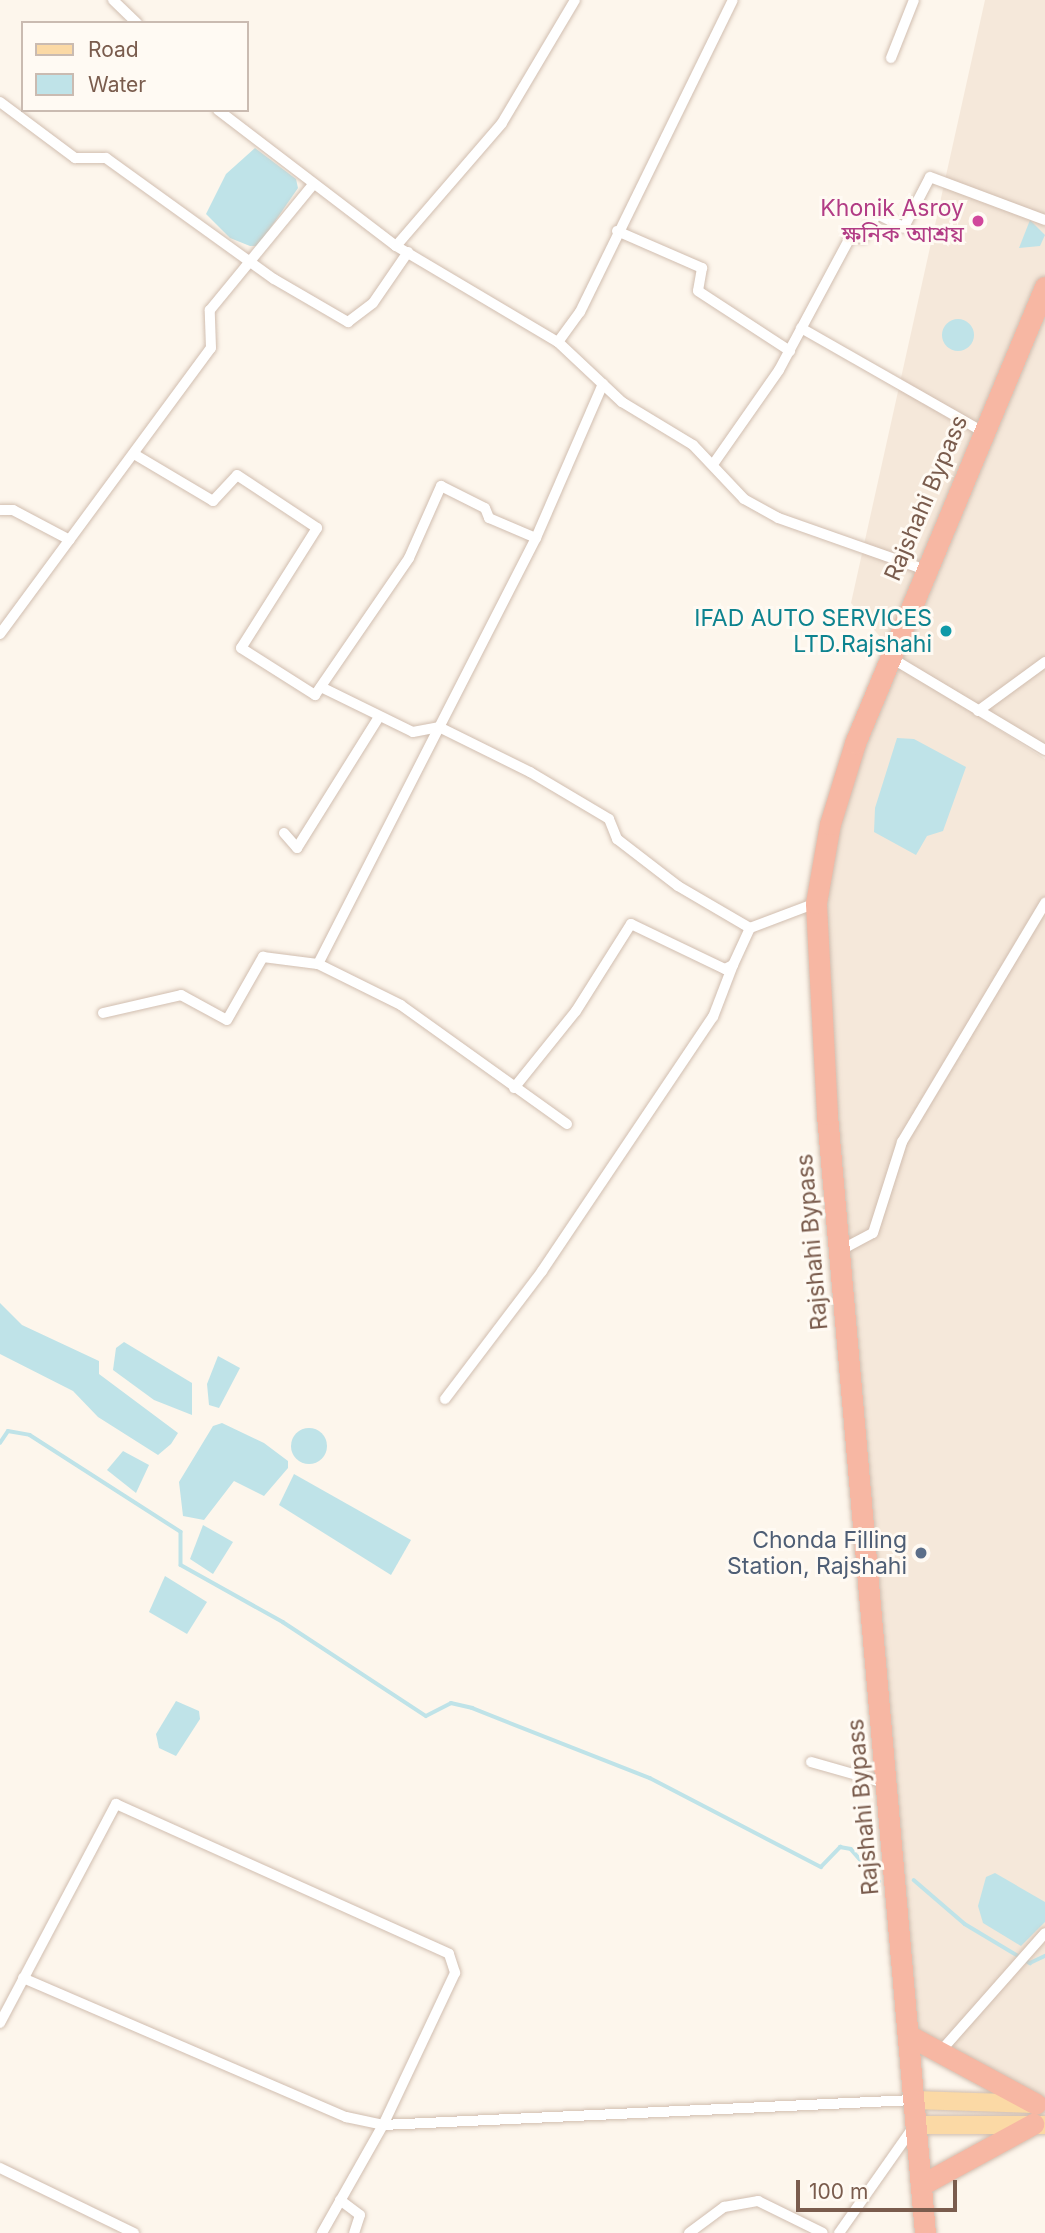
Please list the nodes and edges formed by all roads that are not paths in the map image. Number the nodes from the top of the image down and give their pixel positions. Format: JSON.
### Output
{"nodes":[{"id":1,"x":113,"y":0,"type":"edge"},
{"id":2,"x":575,"y":0,"type":"edge"},
{"id":3,"x":733,"y":0,"type":"edge"},
{"id":4,"x":914,"y":0,"type":"edge"},
{"id":5,"x":135,"y":21,"type":"edge"},
{"id":6,"x":891,"y":58,"type":"dead end"},
{"id":7,"x":0,"y":102,"type":"edge"},
{"id":8,"x":220,"y":112,"type":"edge"},
{"id":9,"x":312,"y":186,"type":"junction"},
{"id":10,"x":1045,"y":220,"type":"edge"},
{"id":11,"x":617,"y":231,"type":"junction"},
{"id":12,"x":396,"y":246,"type":"junction"},
{"id":13,"x":408,"y":252,"type":"junction"},
{"id":14,"x":255,"y":262,"type":"junction"},
{"id":15,"x":1045,"y":287,"type":"edge"},
{"id":16,"x":802,"y":328,"type":"junction"},
{"id":17,"x":558,"y":342,"type":"junction"},
{"id":18,"x":790,"y":351,"type":"junction"},
{"id":19,"x":603,"y":384,"type":"junction"},
{"id":20,"x":983,"y":432,"type":"junction"},
{"id":21,"x":134,"y":454,"type":"junction"},
{"id":22,"x":714,"y":463,"type":"junction"},
{"id":23,"x":0,"y":510,"type":"edge"},
{"id":24,"x":536,"y":538,"type":"junction"},
{"id":25,"x":70,"y":540,"type":"junction"},
{"id":26,"x":923,"y":569,"type":"junction"},
{"id":27,"x":0,"y":634,"type":"edge"},
{"id":28,"x":888,"y":656,"type":"junction"},
{"id":29,"x":1045,"y":662,"type":"edge"},
{"id":30,"x":321,"y":687,"type":"junction"},
{"id":31,"x":978,"y":711,"type":"junction"},
{"id":32,"x":379,"y":717,"type":"junction"},
{"id":33,"x":439,"y":727,"type":"junction"},
{"id":34,"x":1045,"y":750,"type":"edge"},
{"id":35,"x":284,"y":833,"type":"dead end"},
{"id":36,"x":816,"y":903,"type":"junction"},
{"id":37,"x":1045,"y":903,"type":"edge"},
{"id":38,"x":750,"y":928,"type":"junction"},
{"id":39,"x":318,"y":964,"type":"junction"},
{"id":40,"x":733,"y":965,"type":"junction"},
{"id":41,"x":103,"y":1013,"type":"dead end"},
{"id":42,"x":514,"y":1088,"type":"junction"},
{"id":43,"x":567,"y":1124,"type":"dead end"},
{"id":44,"x":839,"y":1251,"type":"junction"},
{"id":45,"x":445,"y":1399,"type":"dead end"},
{"id":46,"x":811,"y":1762,"type":"dead end"},
{"id":47,"x":888,"y":1784,"type":"junction"},
{"id":48,"x":1045,"y":1934,"type":"edge"},
{"id":49,"x":23,"y":1979,"type":"junction"},
{"id":50,"x":0,"y":2023,"type":"edge"},
{"id":51,"x":908,"y":2035,"type":"junction"},
{"id":52,"x":939,"y":2053,"type":"junction"},
{"id":53,"x":914,"y":2100,"type":"junction"},
{"id":54,"x":1040,"y":2114,"type":"edge"},
{"id":55,"x":383,"y":2125,"type":"junction"},
{"id":56,"x":915,"y":2125,"type":"junction"},
{"id":57,"x":0,"y":2168,"type":"edge"},
{"id":58,"x":921,"y":2185,"type":"junction"},
{"id":59,"x":340,"y":2200,"type":"junction"},
{"id":60,"x":134,"y":2233,"type":"edge"},
{"id":61,"x":321,"y":2233,"type":"edge"},
{"id":62,"x":354,"y":2233,"type":"edge"},
{"id":63,"x":689,"y":2233,"type":"edge"},
{"id":64,"x":822,"y":2233,"type":"edge"},
{"id":65,"x":839,"y":2233,"type":"edge"},
{"id":66,"x":925,"y":2233,"type":"edge"}],
"edges":[{"from":1,"to":5,"type":"street"},
{"from":2,"to":12,"type":"street"},
{"from":3,"to":11,"type":"street"},
{"from":4,"to":6,"type":"street"},
{"from":7,"to":14,"type":"street"},
{"from":8,"to":9,"type":"street"},
{"from":9,"to":12,"type":"street"},
{"from":9,"to":14,"type":"street"},
{"from":10,"to":16,"type":"street"},
{"from":11,"to":17,"type":"street"},
{"from":11,"to":18,"type":"street"},
{"from":12,"to":13,"type":"street"},
{"from":13,"to":14,"type":"street"},
{"from":13,"to":17,"type":"street"},
{"from":14,"to":21,"type":"street"},
{"from":15,"to":20,"type":"highway","name":"Rajshahi Bypass"},
{"from":16,"to":18,"type":"street"},
{"from":16,"to":20,"type":"street"},
{"from":17,"to":19,"type":"street"},
{"from":18,"to":22,"type":"street"},
{"from":19,"to":22,"type":"street"},
{"from":19,"to":24,"type":"street"},
{"from":20,"to":26,"type":"highway","name":"Rajshahi Bypass"},
{"from":21,"to":25,"type":"street"},
{"from":21,"to":30,"type":"street"},
{"from":22,"to":26,"type":"street"},
{"from":23,"to":25,"type":"street"},
{"from":24,"to":30,"type":"street"},
{"from":24,"to":33,"type":"street"},
{"from":25,"to":27,"type":"street"},
{"from":26,"to":28,"type":"highway","name":"Rajshahi Bypass"},
{"from":28,"to":31,"type":"street"},
{"from":28,"to":36,"type":"highway","name":"Rajshahi Bypass"},
{"from":29,"to":31,"type":"street"},
{"from":30,"to":32,"type":"street"},
{"from":31,"to":34,"type":"street"},
{"from":32,"to":33,"type":"street"},
{"from":32,"to":35,"type":"street"},
{"from":33,"to":38,"type":"street"},
{"from":33,"to":39,"type":"street"},
{"from":36,"to":38,"type":"street"},
{"from":36,"to":44,"type":"highway","name":"Rajshahi Bypass"},
{"from":37,"to":44,"type":"street"},
{"from":38,"to":40,"type":"street"},
{"from":39,"to":41,"type":"street"},
{"from":39,"to":42,"type":"street"},
{"from":40,"to":42,"type":"street"},
{"from":40,"to":45,"type":"street"},
{"from":42,"to":43,"type":"street"},
{"from":44,"to":47,"type":"highway","name":"Rajshahi Bypass"},
{"from":46,"to":47,"type":"street"},
{"from":47,"to":51,"type":"highway","name":"Rajshahi Bypass"},
{"from":48,"to":52,"type":"street"},
{"from":49,"to":50,"type":"street"},
{"from":49,"to":55,"type":"street"},
{"from":49,"to":55,"type":"street"},
{"from":51,"to":52,"type":"highway"},
{"from":51,"to":53,"type":"highway","name":"Rajshahi Bypass"},
{"from":52,"to":54,"type":"highway"},
{"from":53,"to":54,"type":"main road"},
{"from":53,"to":55,"type":"street"},
{"from":53,"to":56,"type":"highway","name":"Rajshahi Bypass"},
{"from":54,"to":56,"type":"main road"},
{"from":54,"to":58,"type":"highway"},
{"from":55,"to":59,"type":"street"},
{"from":56,"to":58,"type":"highway","name":"Rajshahi Bypass"},
{"from":56,"to":65,"type":"street"},
{"from":57,"to":60,"type":"street"},
{"from":58,"to":66,"type":"highway","name":"Rajshahi Bypass"},
{"from":59,"to":61,"type":"street"},
{"from":59,"to":62,"type":"street"},
{"from":63,"to":64,"type":"street"}]}
